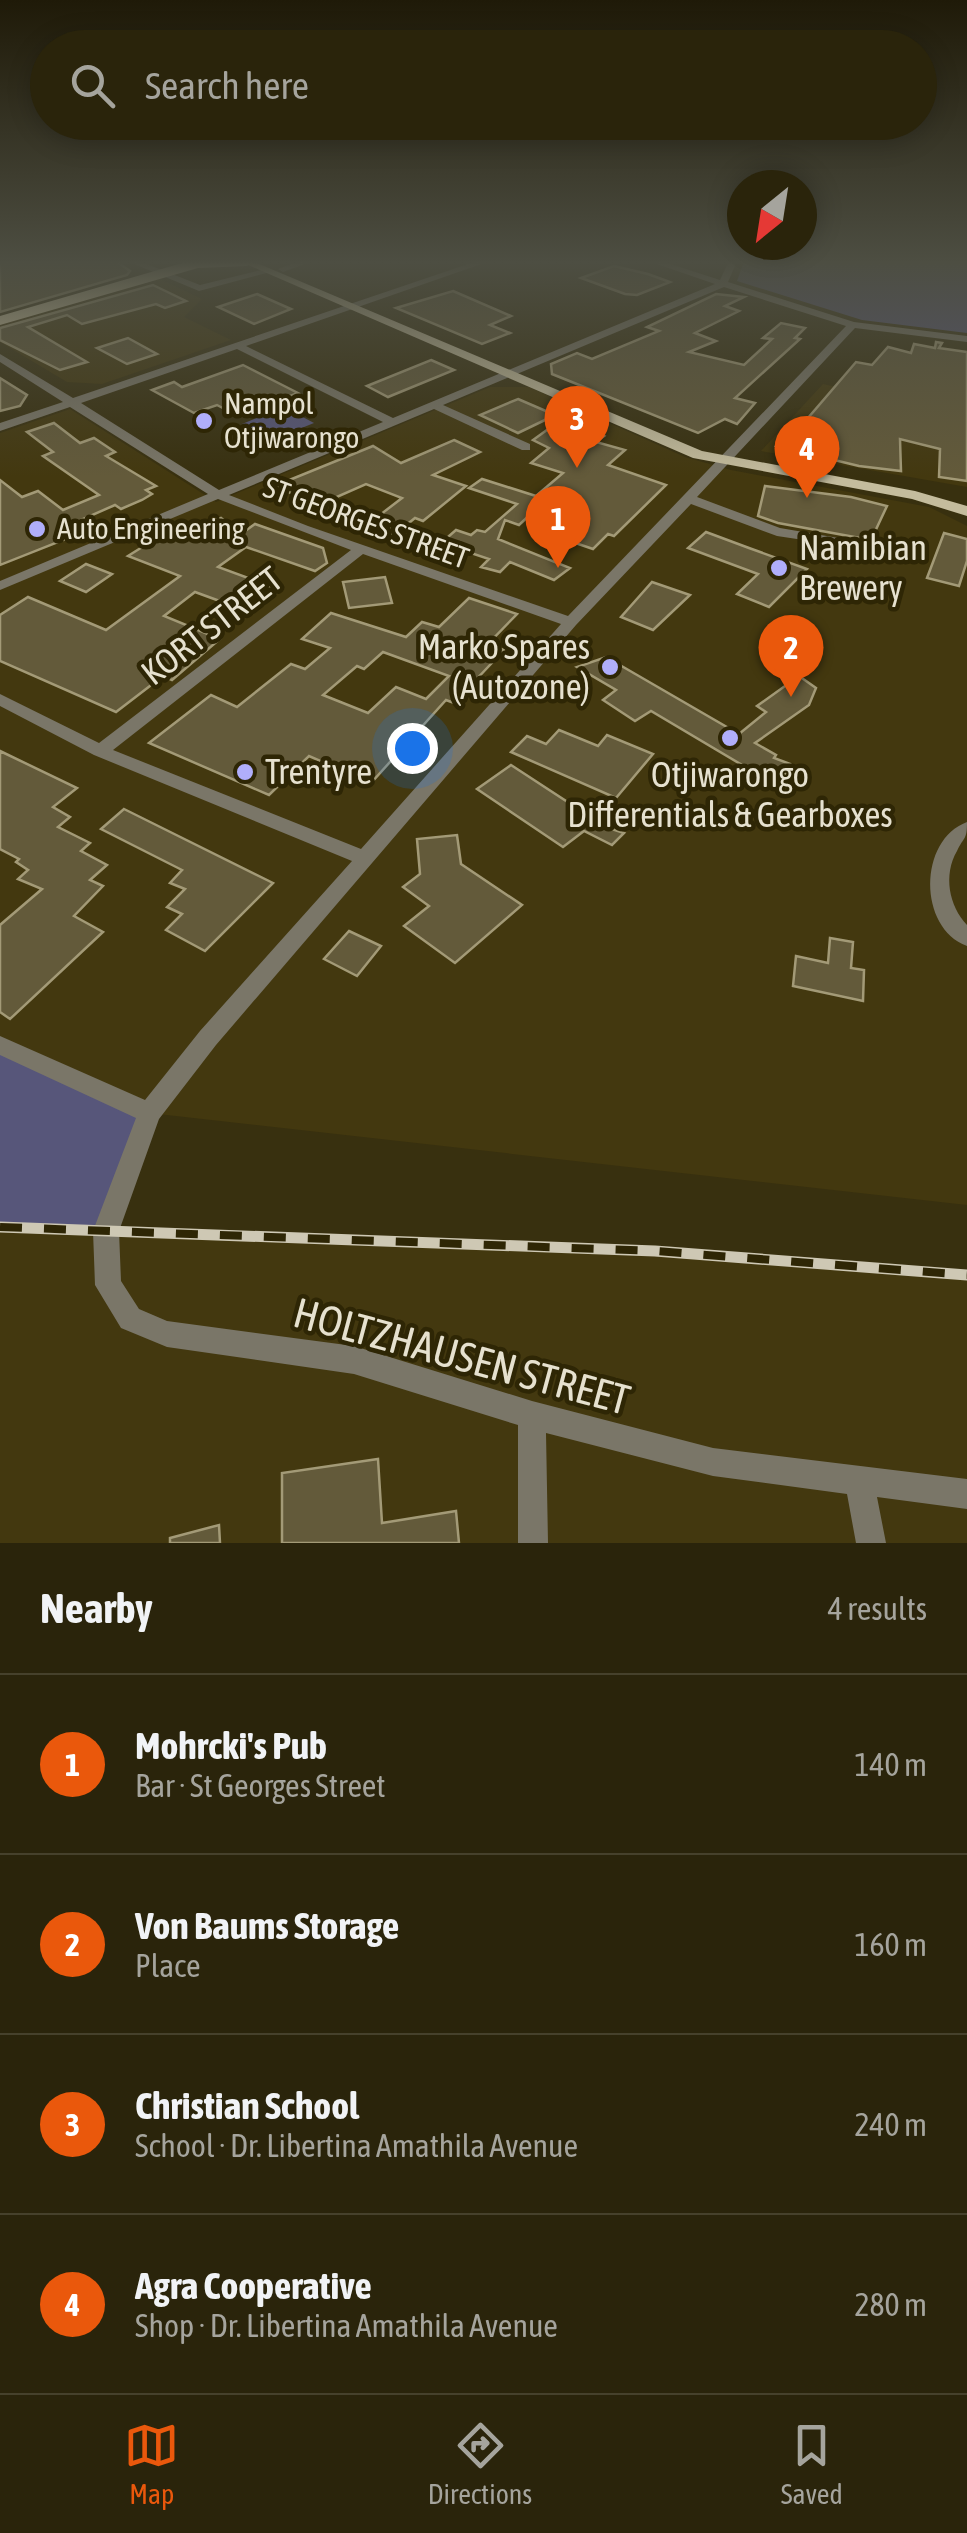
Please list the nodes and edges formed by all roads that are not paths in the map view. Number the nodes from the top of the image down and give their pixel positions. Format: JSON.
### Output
{"nodes":[{"id":1,"x":274,"y":333,"type":"edge"},
{"id":2,"x":429,"y":333,"type":"edge"},
{"id":3,"x":605,"y":333,"type":"edge"},
{"id":4,"x":845,"y":333,"type":"edge"},
{"id":5,"x":910,"y":333,"type":"edge"},
{"id":6,"x":967,"y":340,"type":"edge"},
{"id":7,"x":236,"y":346,"type":"junction"},
{"id":8,"x":0,"y":357,"type":"edge"},
{"id":9,"x":516,"y":370,"type":"junction"},
{"id":10,"x":71,"y":403,"type":"junction"},
{"id":11,"x":432,"y":404,"type":"junction"},
{"id":12,"x":390,"y":421,"type":"junction"},
{"id":13,"x":0,"y":427,"type":"edge"},
{"id":14,"x":526,"y":446,"type":"dead end"},
{"id":15,"x":729,"y":458,"type":"junction"},
{"id":16,"x":216,"y":494,"type":"junction"},
{"id":17,"x":967,"y":498,"type":"edge"},
{"id":18,"x":690,"y":499,"type":"junction"},
{"id":19,"x":967,"y":511,"type":"edge"},
{"id":20,"x":360,"y":549,"type":"junction"},
{"id":21,"x":884,"y":550,"type":"dead end"},
{"id":22,"x":0,"y":586,"type":"edge"},
{"id":23,"x":571,"y":622,"type":"junction"},
{"id":24,"x":0,"y":700,"type":"edge"},
{"id":25,"x":100,"y":751,"type":"junction"},
{"id":26,"x":967,"y":829,"type":"edge"},
{"id":27,"x":364,"y":858,"type":"junction"},
{"id":28,"x":967,"y":938,"type":"edge"},
{"id":29,"x":0,"y":1045,"type":"edge"},
{"id":30,"x":149,"y":1114,"type":"junction"},
{"id":31,"x":532,"y":1415,"type":"junction"},
{"id":32,"x":860,"y":1483,"type":"junction"},
{"id":33,"x":967,"y":1494,"type":"edge"},
{"id":34,"x":534,"y":1543,"type":"edge"},
{"id":35,"x":872,"y":1543,"type":"edge"}],
"edges":[{"from":1,"to":7,"type":"street"},
{"from":2,"to":9,"type":"main road"},
{"from":3,"to":9,"type":"street"},
{"from":4,"to":15,"type":"street","name":"HOLTZHAUSEN STREET"},
{"from":5,"to":6,"type":"street"},
{"from":7,"to":10,"type":"street"},
{"from":7,"to":12,"type":"street"},
{"from":8,"to":10,"type":"street","name":"ST GEORGES STREET"},
{"from":9,"to":11,"type":"street"},
{"from":9,"to":15,"type":"main road"},
{"from":10,"to":13,"type":"street"},
{"from":10,"to":16,"type":"street","name":"ST GEORGES STREET"},
{"from":11,"to":12,"type":"street"},
{"from":11,"to":14,"type":"street"},
{"from":12,"to":16,"type":"street"},
{"from":15,"to":17,"type":"main road"},
{"from":15,"to":18,"type":"street","name":"HOLTZHAUSEN STREET"},
{"from":15,"to":19,"type":"main road"},
{"from":16,"to":20,"type":"street","name":"ST GEORGES STREET"},
{"from":16,"to":22,"type":"street"},
{"from":18,"to":21,"type":"street"},
{"from":18,"to":23,"type":"street","name":"HOLTZHAUSEN STREET"},
{"from":20,"to":23,"type":"street","name":"ST GEORGES STREET"},
{"from":20,"to":25,"type":"street","name":"KORT STREET"},
{"from":23,"to":27,"type":"street","name":"HOLTZHAUSEN STREET"},
{"from":24,"to":25,"type":"street"},
{"from":25,"to":27,"type":"street"},
{"from":26,"to":28,"type":"street"},
{"from":27,"to":30,"type":"street","name":"HOLTZHAUSEN STREET"},
{"from":29,"to":30,"type":"street"},
{"from":30,"to":31,"type":"street","name":"HOLTZHAUSEN STREET"},
{"from":31,"to":32,"type":"street","name":"HOLTZHAUSEN STREET"},
{"from":31,"to":34,"type":"street"},
{"from":32,"to":33,"type":"street","name":"HOLTZHAUSEN STREET"},
{"from":32,"to":35,"type":"street"}]}
